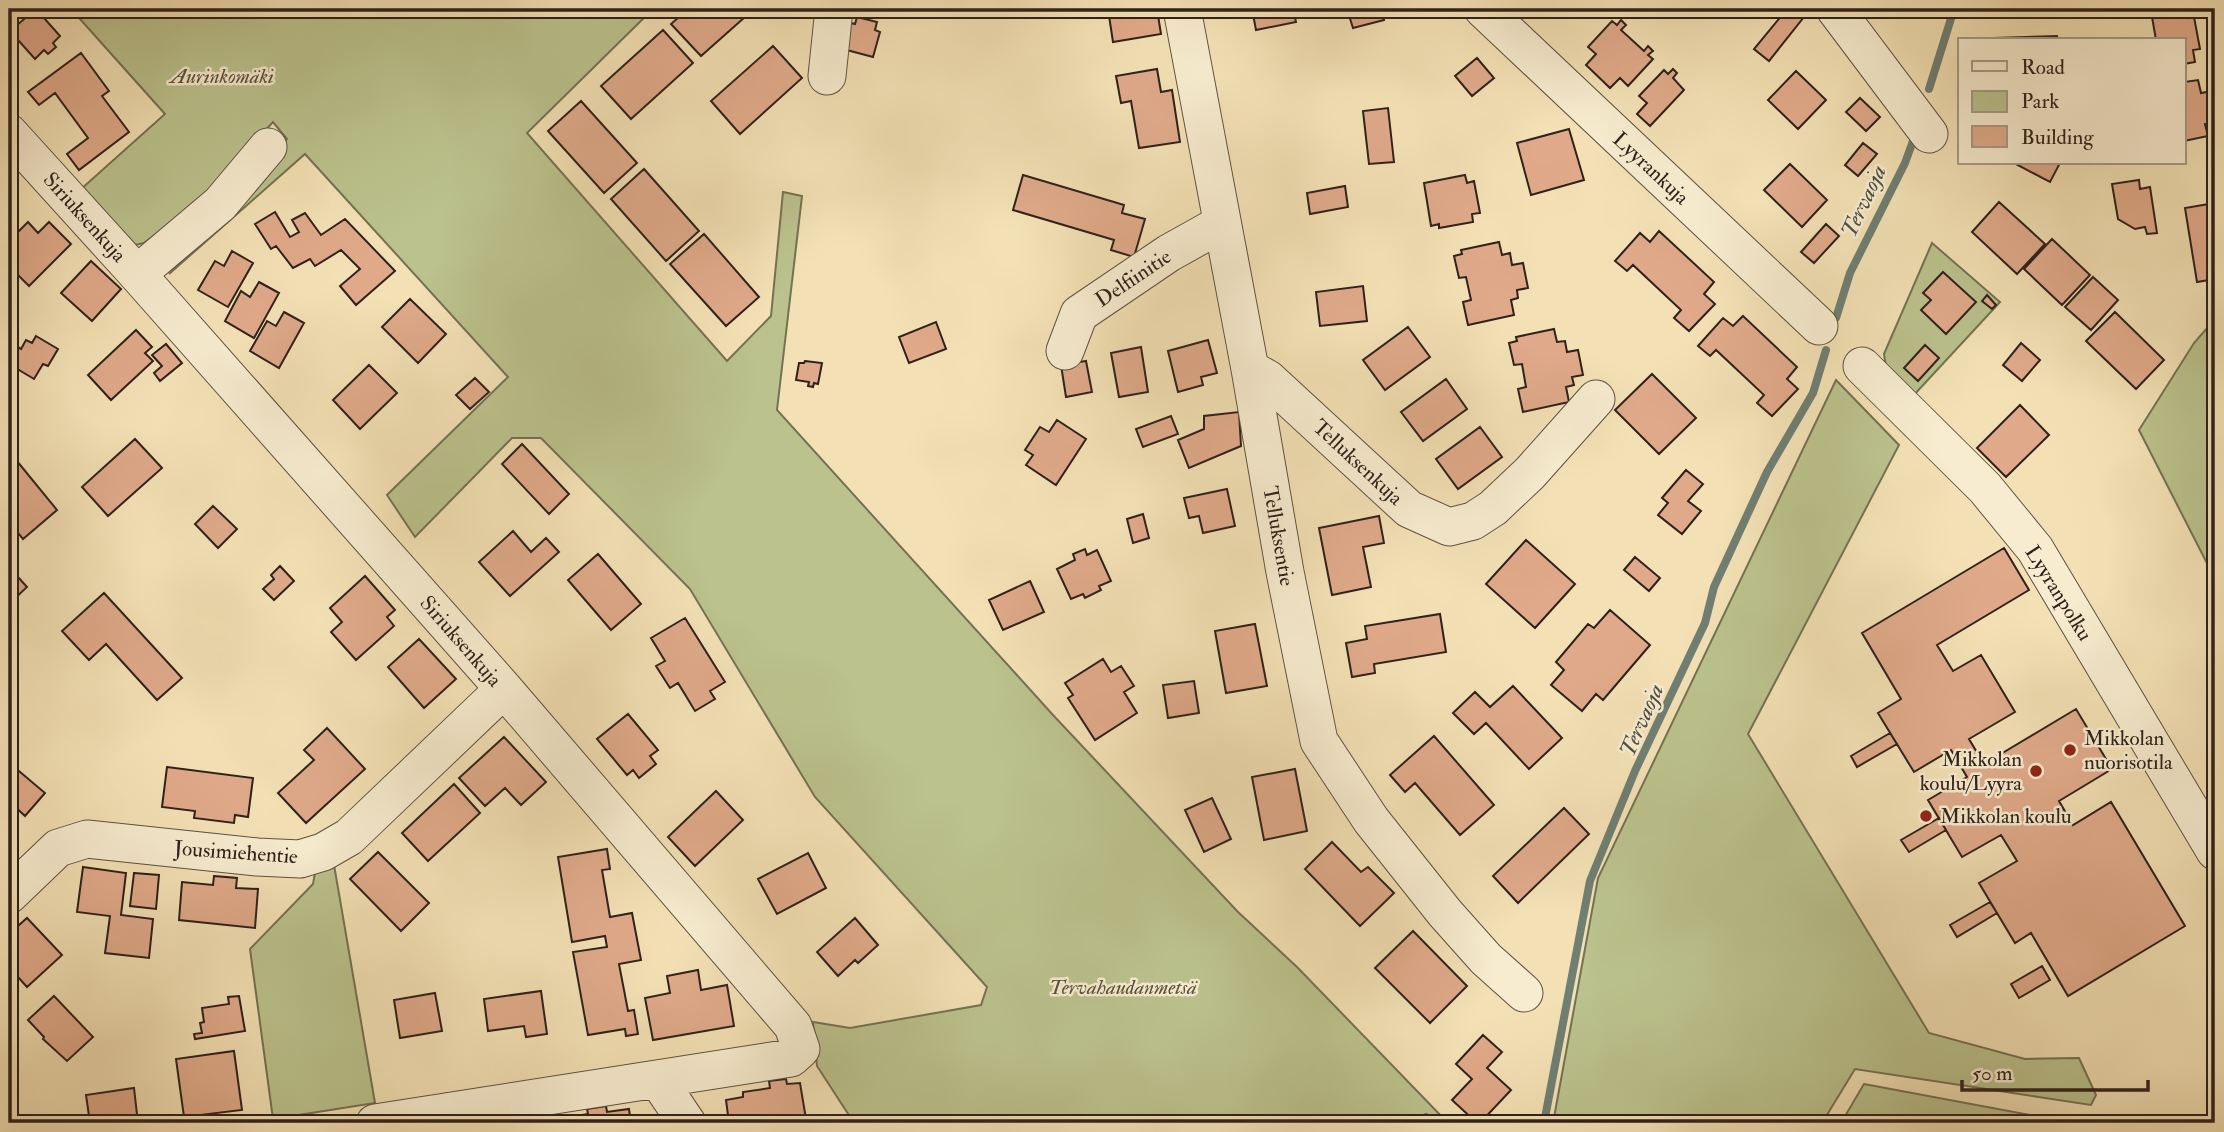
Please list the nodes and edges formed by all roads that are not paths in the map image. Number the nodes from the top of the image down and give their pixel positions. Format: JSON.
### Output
{"nodes":[{"id":1,"x":834,"y":9,"type":"edge"},
{"id":2,"x":1182,"y":9,"type":"edge"},
{"id":3,"x":1483,"y":9,"type":"edge"},
{"id":4,"x":1835,"y":9,"type":"edge"},
{"id":5,"x":827,"y":76,"type":"dead end"},
{"id":6,"x":9,"y":133,"type":"edge"},
{"id":7,"x":1929,"y":134,"type":"dead end"},
{"id":8,"x":268,"y":147,"type":"dead end"},
{"id":9,"x":1221,"y":224,"type":"junction"},
{"id":10,"x":137,"y":274,"type":"junction"},
{"id":11,"x":1819,"y":326,"type":"dead end"},
{"id":12,"x":1065,"y":351,"type":"dead end"},
{"id":13,"x":1862,"y":366,"type":"dead end"},
{"id":14,"x":1250,"y":369,"type":"junction"},
{"id":15,"x":1596,"y":400,"type":"dead end"},
{"id":16,"x":503,"y":690,"type":"junction"},
{"id":17,"x":2215,"y":851,"type":"edge"},
{"id":18,"x":11,"y":888,"type":"edge"},
{"id":19,"x":1524,"y":993,"type":"dead end"},
{"id":20,"x":658,"y":1080,"type":"junction"},
{"id":21,"x":392,"y":1122,"type":"edge"},
{"id":22,"x":687,"y":1123,"type":"edge"}],
"edges":[{"from":1,"to":5,"type":"street"},
{"from":2,"to":9,"type":"street","name":"Telluksentie"},
{"from":3,"to":11,"type":"street","name":"Lyyrankuja"},
{"from":4,"to":7,"type":"street"},
{"from":6,"to":10,"type":"street","name":"Siriuksenkuja"},
{"from":8,"to":10,"type":"street"},
{"from":9,"to":12,"type":"street","name":"Delfiinitie"},
{"from":9,"to":14,"type":"street","name":"Telluksentie"},
{"from":10,"to":16,"type":"street","name":"Siriuksenkuja"},
{"from":13,"to":17,"type":"street","name":"Lyyranpolku"},
{"from":14,"to":15,"type":"street","name":"Telluksenkuja"},
{"from":14,"to":19,"type":"street","name":"Telluksentie"},
{"from":16,"to":18,"type":"street","name":"Jousimiehentie"},
{"from":16,"to":20,"type":"street","name":"Siriuksenkuja"},
{"from":20,"to":21,"type":"street"},
{"from":20,"to":22,"type":"street"}]}
